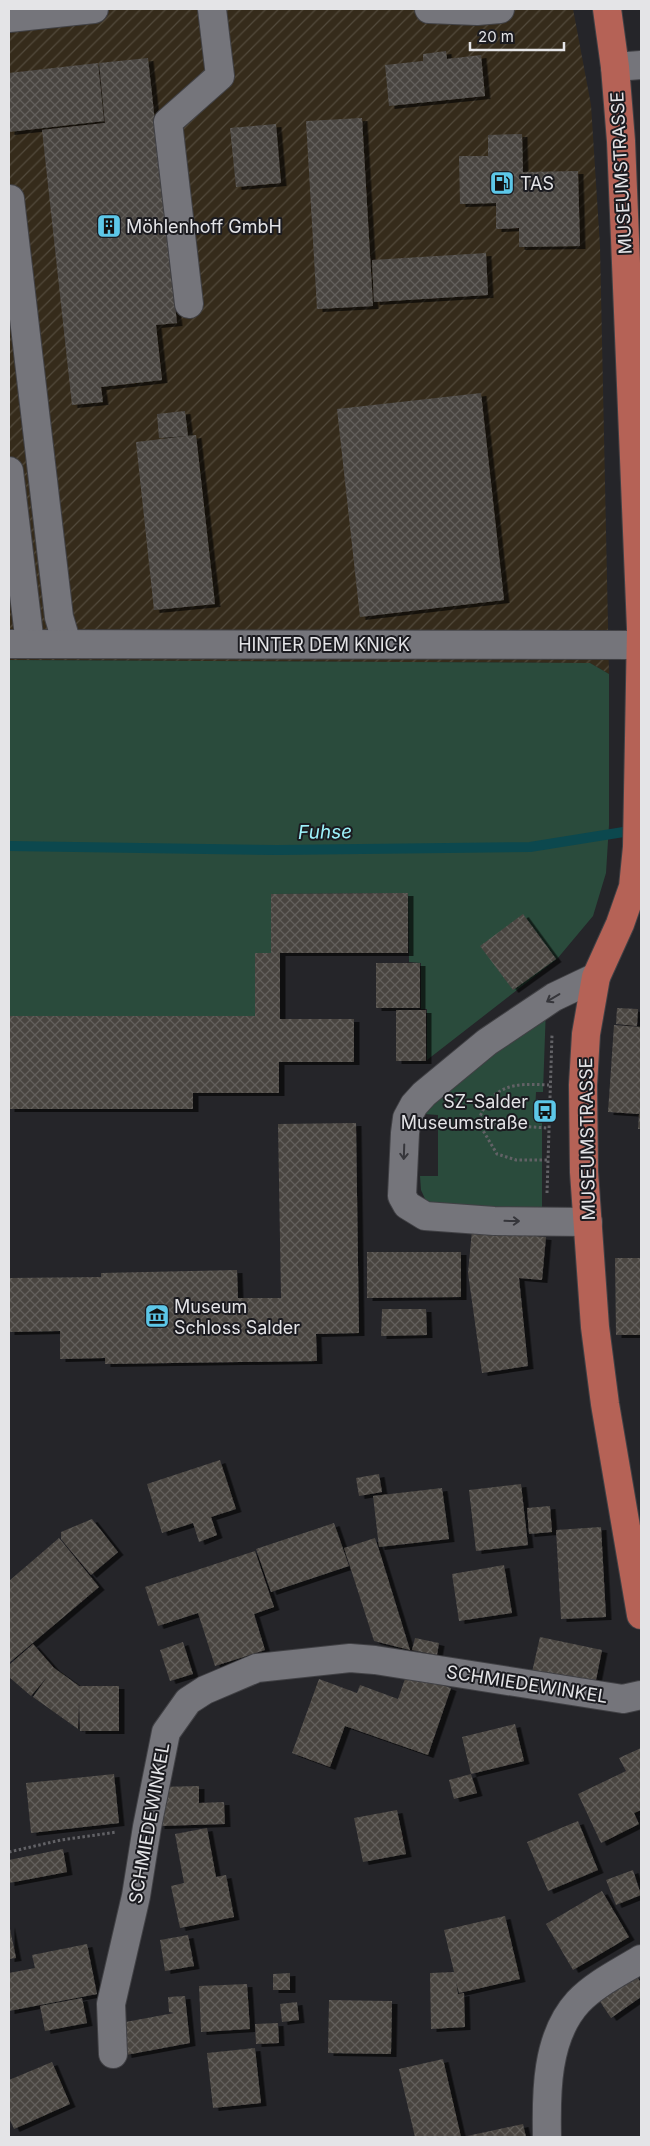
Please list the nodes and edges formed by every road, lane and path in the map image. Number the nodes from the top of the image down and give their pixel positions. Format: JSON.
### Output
{"nodes":[{"id":1,"x":94,"y":9,"type":"edge"},
{"id":2,"x":212,"y":9,"type":"edge"},
{"id":3,"x":429,"y":9,"type":"edge"},
{"id":4,"x":500,"y":9,"type":"edge"},
{"id":5,"x":607,"y":9,"type":"edge"},
{"id":6,"x":9,"y":18,"type":"edge"},
{"id":7,"x":628,"y":66,"type":"edge"},
{"id":8,"x":10,"y":199,"type":"dead end"},
{"id":9,"x":189,"y":304,"type":"dead end"},
{"id":10,"x":9,"y":471,"type":"edge"},
{"id":11,"x":19,"y":644,"type":"edge"},
{"id":12,"x":67,"y":644,"type":"junction"},
{"id":13,"x":640,"y":645,"type":"junction"},
{"id":14,"x":637,"y":886,"type":"edge"},
{"id":15,"x":596,"y":977,"type":"junction"},
{"id":16,"x":554,"y":996,"type":"junction"},
{"id":17,"x":549,"y":1085,"type":"junction"},
{"id":18,"x":414,"y":1105,"type":"junction"},
{"id":19,"x":478,"y":1122,"type":"junction"},
{"id":20,"x":548,"y":1128,"type":"junction"},
{"id":21,"x":547,"y":1160,"type":"junction"},
{"id":22,"x":547,"y":1222,"type":"junction"},
{"id":23,"x":588,"y":1222,"type":"junction"},
{"id":24,"x":641,"y":1615,"type":"edge"},
{"id":25,"x":641,"y":1695,"type":"edge"},
{"id":26,"x":147,"y":1827,"type":"junction"},
{"id":27,"x":9,"y":1852,"type":"edge"},
{"id":28,"x":641,"y":1959,"type":"edge"},
{"id":29,"x":114,"y":2054,"type":"dead end"},
{"id":30,"x":547,"y":2137,"type":"edge"}],
"edges":[{"from":1,"to":6,"type":"street"},
{"from":2,"to":9,"type":"street"},
{"from":3,"to":4,"type":"street"},
{"from":5,"to":7,"type":"main road","name":"MUSEUMSTRASSE"},
{"from":7,"to":13,"type":"main road","name":"MUSEUMSTRASSE"},
{"from":8,"to":12,"type":"street"},
{"from":10,"to":11,"type":"street"},
{"from":11,"to":12,"type":"street","name":"HINTER DEM KNICK"},
{"from":12,"to":13,"type":"street","name":"HINTER DEM KNICK"},
{"from":13,"to":14,"type":"main road","name":"MUSEUMSTRASSE"},
{"from":14,"to":15,"type":"main road","name":"MUSEUMSTRASSE"},
{"from":15,"to":16,"type":"street"},
{"from":15,"to":23,"type":"main road","name":"MUSEUMSTRASSE"},
{"from":16,"to":17,"type":"path"},
{"from":16,"to":18,"type":"street","one_way":true},
{"from":17,"to":19,"type":"path"},
{"from":17,"to":20,"type":"path"},
{"from":18,"to":19,"type":"path"},
{"from":18,"to":22,"type":"street","one_way":true},
{"from":19,"to":20,"type":"path"},
{"from":19,"to":21,"type":"path"},
{"from":20,"to":21,"type":"path"},
{"from":21,"to":22,"type":"path"},
{"from":22,"to":23,"type":"street"},
{"from":23,"to":24,"type":"main road","name":"MUSEUMSTRASSE"},
{"from":25,"to":26,"type":"street","name":"SCHMIEDEWINKEL"},
{"from":26,"to":27,"type":"path"},
{"from":26,"to":29,"type":"street","name":"SCHMIEDEWINKEL"},
{"from":28,"to":30,"type":"street"}]}
